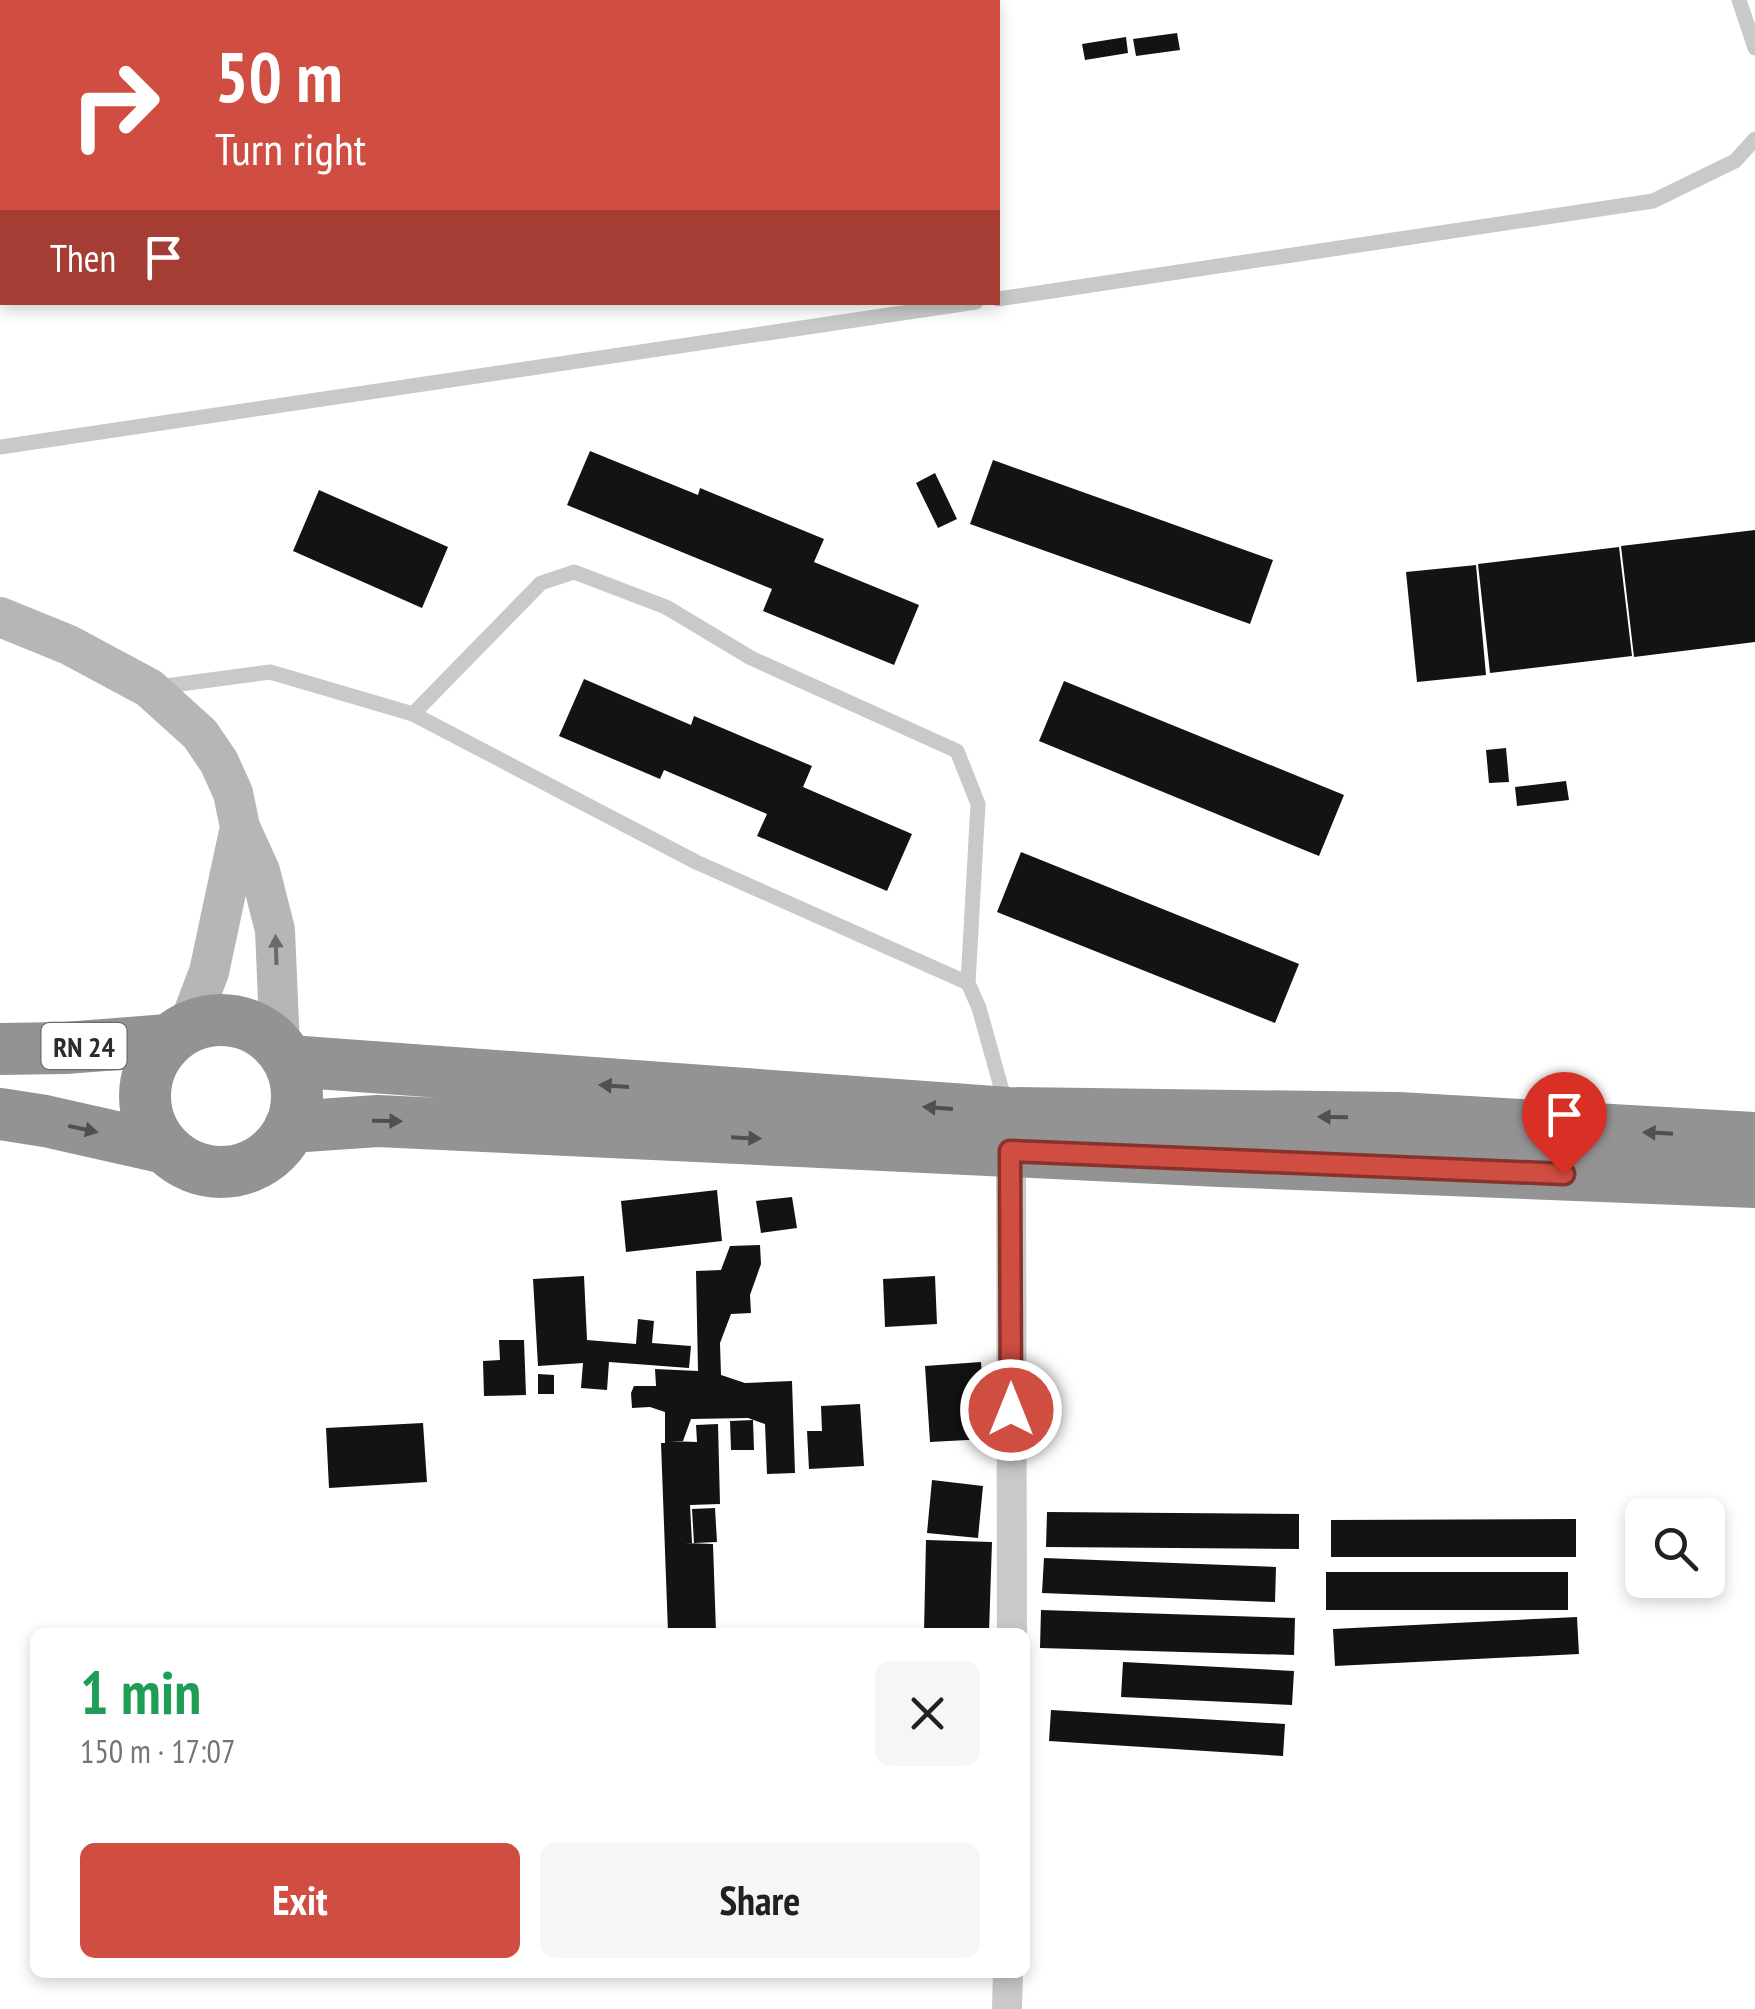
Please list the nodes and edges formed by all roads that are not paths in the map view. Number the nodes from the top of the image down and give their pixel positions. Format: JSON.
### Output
{"nodes":[{"id":1,"x":1739,"y":0,"type":"edge"},
{"id":2,"x":1755,"y":48,"type":"edge"},
{"id":3,"x":1755,"y":139,"type":"edge"},
{"id":4,"x":1000,"y":299,"type":"edge"},
{"id":5,"x":956,"y":305,"type":"edge"},
{"id":6,"x":0,"y":446,"type":"edge"},
{"id":7,"x":0,"y":617,"type":"edge"},
{"id":8,"x":149,"y":688,"type":"junction"},
{"id":9,"x":413,"y":714,"type":"junction"},
{"id":10,"x":240,"y":827,"type":"junction"},
{"id":11,"x":968,"y":982,"type":"junction"},
{"id":12,"x":178,"y":1034,"type":"junction"},
{"id":13,"x":0,"y":1049,"type":"edge"},
{"id":14,"x":284,"y":1054,"type":"junction"},
{"id":15,"x":0,"y":1114,"type":"edge"},
{"id":16,"x":290,"y":1128,"type":"junction"},
{"id":17,"x":1009,"y":1132,"type":"junction"},
{"id":18,"x":1755,"y":1138,"type":"edge"},
{"id":19,"x":165,"y":1148,"type":"junction"},
{"id":20,"x":1755,"y":1182,"type":"edge"},
{"id":21,"x":1012,"y":1628,"type":"edge"},
{"id":22,"x":1008,"y":1978,"type":"edge"},
{"id":23,"x":1007,"y":2009,"type":"edge"}],
"edges":[{"from":1,"to":2,"type":"lane"},
{"from":3,"to":4,"type":"lane"},
{"from":5,"to":6,"type":"lane"},
{"from":7,"to":8,"type":"main road"},
{"from":8,"to":9,"type":"lane"},
{"from":8,"to":10,"type":"main road"},
{"from":9,"to":11,"type":"lane"},
{"from":9,"to":11,"type":"lane"},
{"from":10,"to":12,"type":"main road"},
{"from":14,"to":10,"type":"main road","one_way":true},
{"from":11,"to":17,"type":"lane"},
{"from":12,"to":13,"type":"highway","number":"RN 24"},
{"from":12,"to":14,"type":"highway"},
{"from":12,"to":19,"type":"highway"},
{"from":14,"to":16,"type":"highway"},
{"from":17,"to":14,"type":"highway","one_way":true},
{"from":15,"to":19,"type":"highway","one_way":true},
{"from":16,"to":17,"type":"highway","one_way":true},
{"from":16,"to":19,"type":"highway"},
{"from":18,"to":17,"type":"highway","one_way":true},
{"from":17,"to":20,"type":"highway"},
{"from":17,"to":21,"type":"street"},
{"from":22,"to":23,"type":"street"}]}
